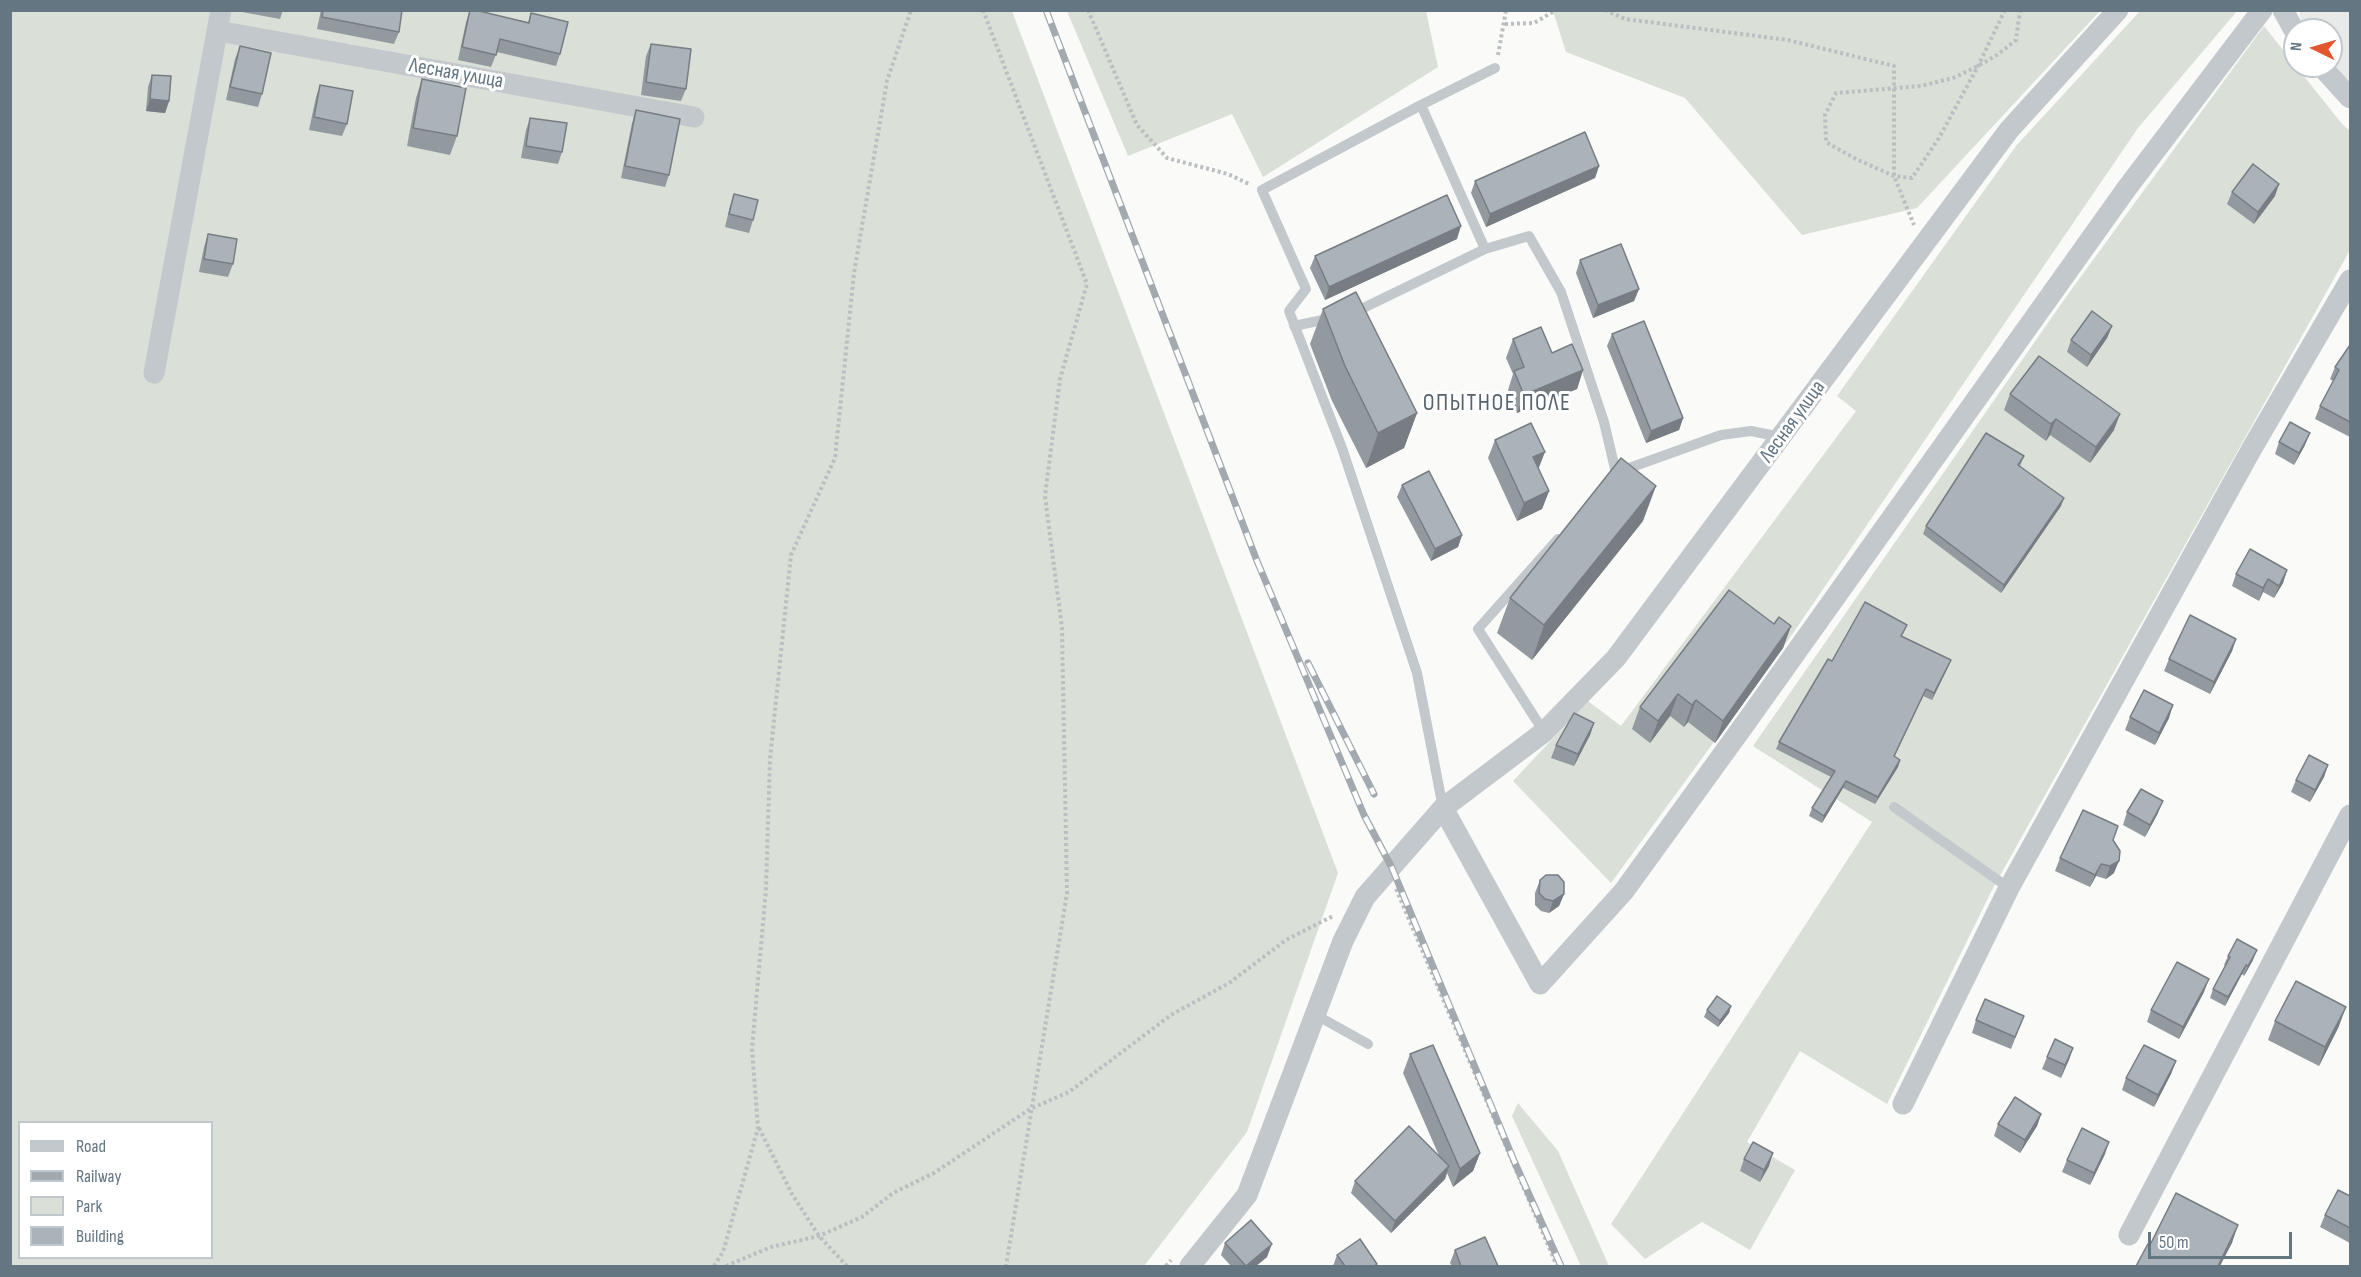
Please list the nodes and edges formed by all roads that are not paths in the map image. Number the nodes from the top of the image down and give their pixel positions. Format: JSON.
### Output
{"nodes":[{"id":1,"x":2118,"y":10,"type":"edge"},
{"id":2,"x":2262,"y":10,"type":"edge"},
{"id":3,"x":220,"y":21,"type":"edge"},
{"id":4,"x":1495,"y":68,"type":"road end"},
{"id":5,"x":2332,"y":78,"type":"edge"},
{"id":6,"x":2350,"y":98,"type":"edge"},
{"id":7,"x":1420,"y":105,"type":"junction"},
{"id":8,"x":693,"y":117,"type":"dead end"},
{"id":9,"x":1485,"y":249,"type":"junction"},
{"id":10,"x":2350,"y":280,"type":"edge"},
{"id":11,"x":1350,"y":314,"type":"junction"},
{"id":12,"x":1356,"y":325,"type":"edge"},
{"id":13,"x":1294,"y":326,"type":"junction"},
{"id":14,"x":154,"y":374,"type":"dead end"},
{"id":15,"x":1781,"y":437,"type":"junction"},
{"id":16,"x":1616,"y":473,"type":"junction"},
{"id":17,"x":1601,"y":490,"type":"edge"},
{"id":18,"x":1563,"y":533,"type":"edge"},
{"id":19,"x":1544,"y":732,"type":"junction"},
{"id":20,"x":1893,"y":807,"type":"dead end"},
{"id":21,"x":1443,"y":808,"type":"junction"},
{"id":22,"x":2350,"y":815,"type":"edge"},
{"id":23,"x":2009,"y":888,"type":"junction"},
{"id":24,"x":1316,"y":1015,"type":"junction"},
{"id":25,"x":1368,"y":1044,"type":"dead end"},
{"id":26,"x":1903,"y":1104,"type":"dead end"},
{"id":27,"x":2129,"y":1235,"type":"dead end"},
{"id":28,"x":1190,"y":1266,"type":"edge"}],
"edges":[{"from":1,"to":15,"type":"street","name":"Лесная улица"},
{"from":2,"to":21,"type":"street"},
{"from":3,"to":8,"type":"street","name":"Лесная улица"},
{"from":3,"to":14,"type":"street","name":"Лесная улица"},
{"from":4,"to":7,"type":"lane"},
{"from":5,"to":6,"type":"street"},
{"from":7,"to":9,"type":"lane"},
{"from":7,"to":13,"type":"lane"},
{"from":9,"to":11,"type":"lane"},
{"from":9,"to":16,"type":"lane"},
{"from":10,"to":23,"type":"street"},
{"from":11,"to":12,"type":"lane"},
{"from":11,"to":13,"type":"lane"},
{"from":13,"to":21,"type":"lane"},
{"from":15,"to":16,"type":"lane"},
{"from":15,"to":19,"type":"street","name":"Лесная улица"},
{"from":16,"to":17,"type":"lane"},
{"from":18,"to":19,"type":"lane"},
{"from":19,"to":21,"type":"street","name":"Лесная улица"},
{"from":20,"to":23,"type":"lane"},
{"from":21,"to":24,"type":"street","name":"Лесная улица"},
{"from":22,"to":27,"type":"street"},
{"from":23,"to":26,"type":"street"},
{"from":24,"to":25,"type":"lane"},
{"from":24,"to":28,"type":"street","name":"Лесная улица"}]}
